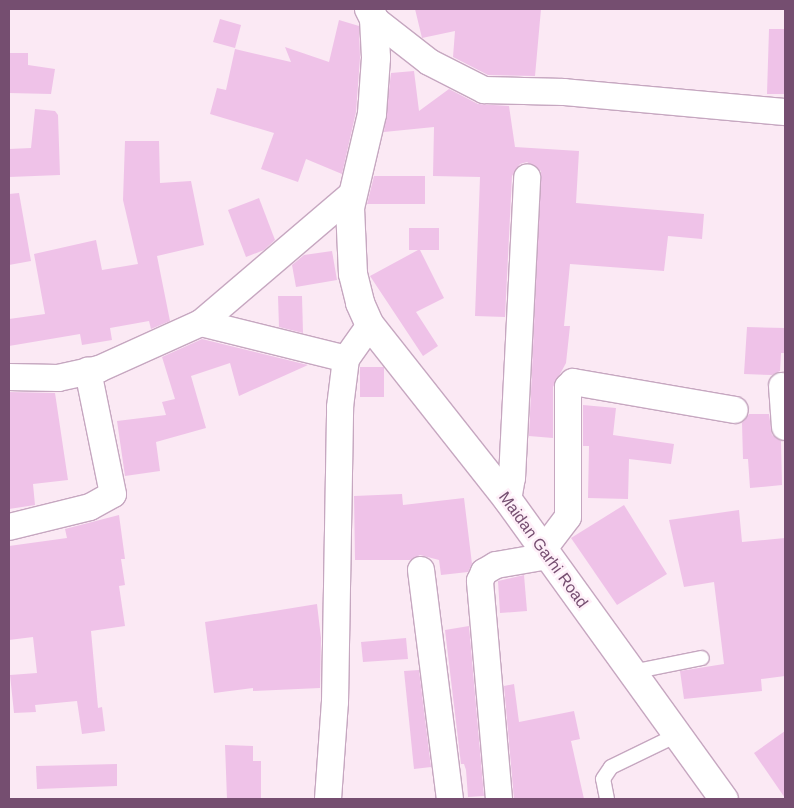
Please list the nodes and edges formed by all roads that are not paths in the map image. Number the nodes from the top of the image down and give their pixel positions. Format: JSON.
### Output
{"nodes":[{"id":1,"x":371,"y":14,"type":"edge"},
{"id":2,"x":785,"y":112,"type":"edge"},
{"id":3,"x":527,"y":176,"type":"dead end"},
{"id":4,"x":352,"y":194,"type":"junction"},
{"id":5,"x":365,"y":314,"type":"junction"},
{"id":6,"x":202,"y":323,"type":"junction"},
{"id":7,"x":346,"y":360,"type":"junction"},
{"id":8,"x":88,"y":371,"type":"junction"},
{"id":9,"x":9,"y":377,"type":"edge"},
{"id":10,"x":782,"y":386,"type":"dead end"},
{"id":11,"x":735,"y":410,"type":"dead end"},
{"id":12,"x":785,"y":427,"type":"edge"},
{"id":13,"x":508,"y":500,"type":"junction"},
{"id":14,"x":9,"y":527,"type":"edge"},
{"id":15,"x":546,"y":553,"type":"junction"},
{"id":16,"x":421,"y":570,"type":"dead end"},
{"id":17,"x":702,"y":658,"type":"dead end"},
{"id":18,"x":632,"y":672,"type":"junction"},
{"id":19,"x":677,"y":735,"type":"junction"},
{"id":20,"x":328,"y":799,"type":"edge"},
{"id":21,"x":450,"y":799,"type":"edge"},
{"id":22,"x":500,"y":799,"type":"edge"},
{"id":23,"x":607,"y":799,"type":"edge"},
{"id":24,"x":724,"y":799,"type":"edge"}],
"edges":[{"from":1,"to":2,"type":"street"},
{"from":1,"to":4,"type":"street"},
{"from":3,"to":13,"type":"street"},
{"from":4,"to":5,"type":"street"},
{"from":4,"to":6,"type":"street"},
{"from":5,"to":7,"type":"street"},
{"from":5,"to":13,"type":"street","name":"Maidan Garhi Road"},
{"from":6,"to":7,"type":"street"},
{"from":6,"to":8,"type":"street"},
{"from":7,"to":20,"type":"street"},
{"from":8,"to":9,"type":"street"},
{"from":8,"to":14,"type":"street"},
{"from":10,"to":12,"type":"street"},
{"from":11,"to":15,"type":"street"},
{"from":13,"to":15,"type":"street","name":"Maidan Garhi Road"},
{"from":15,"to":18,"type":"street","name":"Maidan Garhi Road"},
{"from":15,"to":22,"type":"street"},
{"from":16,"to":21,"type":"street"},
{"from":17,"to":18,"type":"lane"},
{"from":18,"to":19,"type":"street","name":"Maidan Garhi Road"},
{"from":19,"to":23,"type":"lane"},
{"from":19,"to":24,"type":"street","name":"Maidan Garhi Road"}]}
